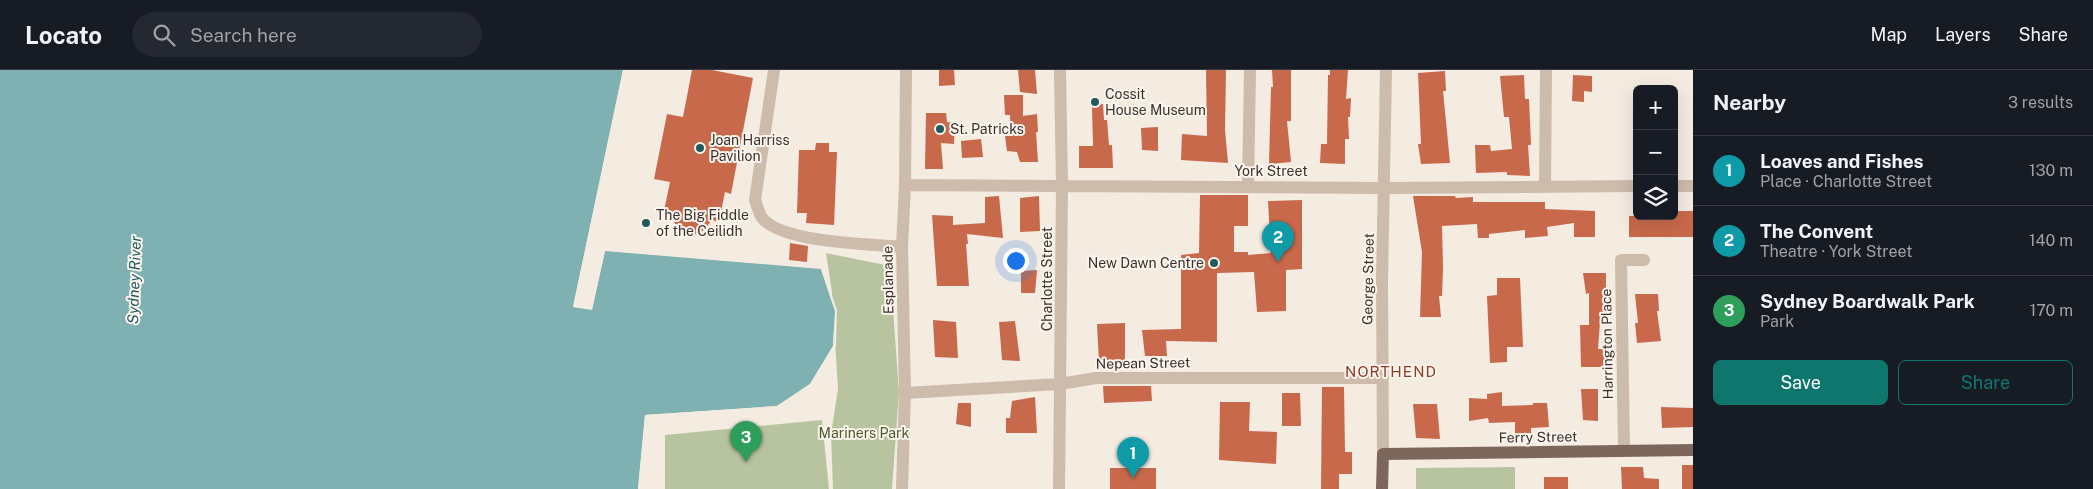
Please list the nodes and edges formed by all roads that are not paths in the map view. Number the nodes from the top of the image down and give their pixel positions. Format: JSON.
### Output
{"nodes":[{"id":1,"x":774,"y":70,"type":"edge"},
{"id":2,"x":1060,"y":70,"type":"edge"},
{"id":3,"x":1250,"y":70,"type":"edge"},
{"id":4,"x":1386,"y":70,"type":"edge"},
{"id":5,"x":1546,"y":70,"type":"edge"},
{"id":6,"x":905,"y":72,"type":"edge"},
{"id":7,"x":905,"y":185,"type":"junction"},
{"id":8,"x":1062,"y":186,"type":"junction"},
{"id":9,"x":1248,"y":186,"type":"junction"},
{"id":10,"x":1545,"y":186,"type":"junction"},
{"id":11,"x":1633,"y":186,"type":"edge"},
{"id":12,"x":1678,"y":186,"type":"edge"},
{"id":13,"x":1693,"y":186,"type":"edge"},
{"id":14,"x":1385,"y":188,"type":"junction"},
{"id":15,"x":902,"y":247,"type":"junction"},
{"id":16,"x":1644,"y":260,"type":"dead end"},
{"id":17,"x":1382,"y":378,"type":"junction"},
{"id":18,"x":1060,"y":384,"type":"junction"},
{"id":19,"x":905,"y":393,"type":"junction"},
{"id":20,"x":1624,"y":450,"type":"junction"},
{"id":21,"x":1693,"y":450,"type":"edge"},
{"id":22,"x":1383,"y":454,"type":"junction"},
{"id":23,"x":902,"y":489,"type":"edge"},
{"id":24,"x":1060,"y":489,"type":"edge"},
{"id":25,"x":1382,"y":489,"type":"edge"}],
"edges":[{"from":1,"to":15,"type":"street"},
{"from":2,"to":8,"type":"street","name":"Charlotte Street"},
{"from":3,"to":9,"type":"street"},
{"from":4,"to":14,"type":"street","name":"George Street"},
{"from":5,"to":10,"type":"street"},
{"from":6,"to":7,"type":"street","name":"Esplanade"},
{"from":7,"to":8,"type":"street","name":"York Street"},
{"from":7,"to":15,"type":"street","name":"Esplanade"},
{"from":8,"to":9,"type":"street","name":"York Street"},
{"from":8,"to":18,"type":"street","name":"Charlotte Street"},
{"from":9,"to":14,"type":"street","name":"York Street"},
{"from":10,"to":11,"type":"street","name":"York Street"},
{"from":10,"to":14,"type":"street","name":"York Street"},
{"from":12,"to":13,"type":"street"},
{"from":14,"to":17,"type":"street","name":"George Street"},
{"from":15,"to":19,"type":"street","name":"Esplanade"},
{"from":16,"to":20,"type":"street","name":"Harrington Place"},
{"from":17,"to":18,"type":"street","name":"Nepean Street"},
{"from":17,"to":22,"type":"street","name":"George Street"},
{"from":18,"to":19,"type":"street","name":"Nepean Street"},
{"from":18,"to":24,"type":"street","name":"Charlotte Street"},
{"from":19,"to":23,"type":"street","name":"Esplanade"},
{"from":20,"to":21,"type":"main road","name":"Ferry Street"},
{"from":20,"to":22,"type":"main road","name":"Ferry Street"},
{"from":22,"to":25,"type":"main road","name":"George Street"}]}
